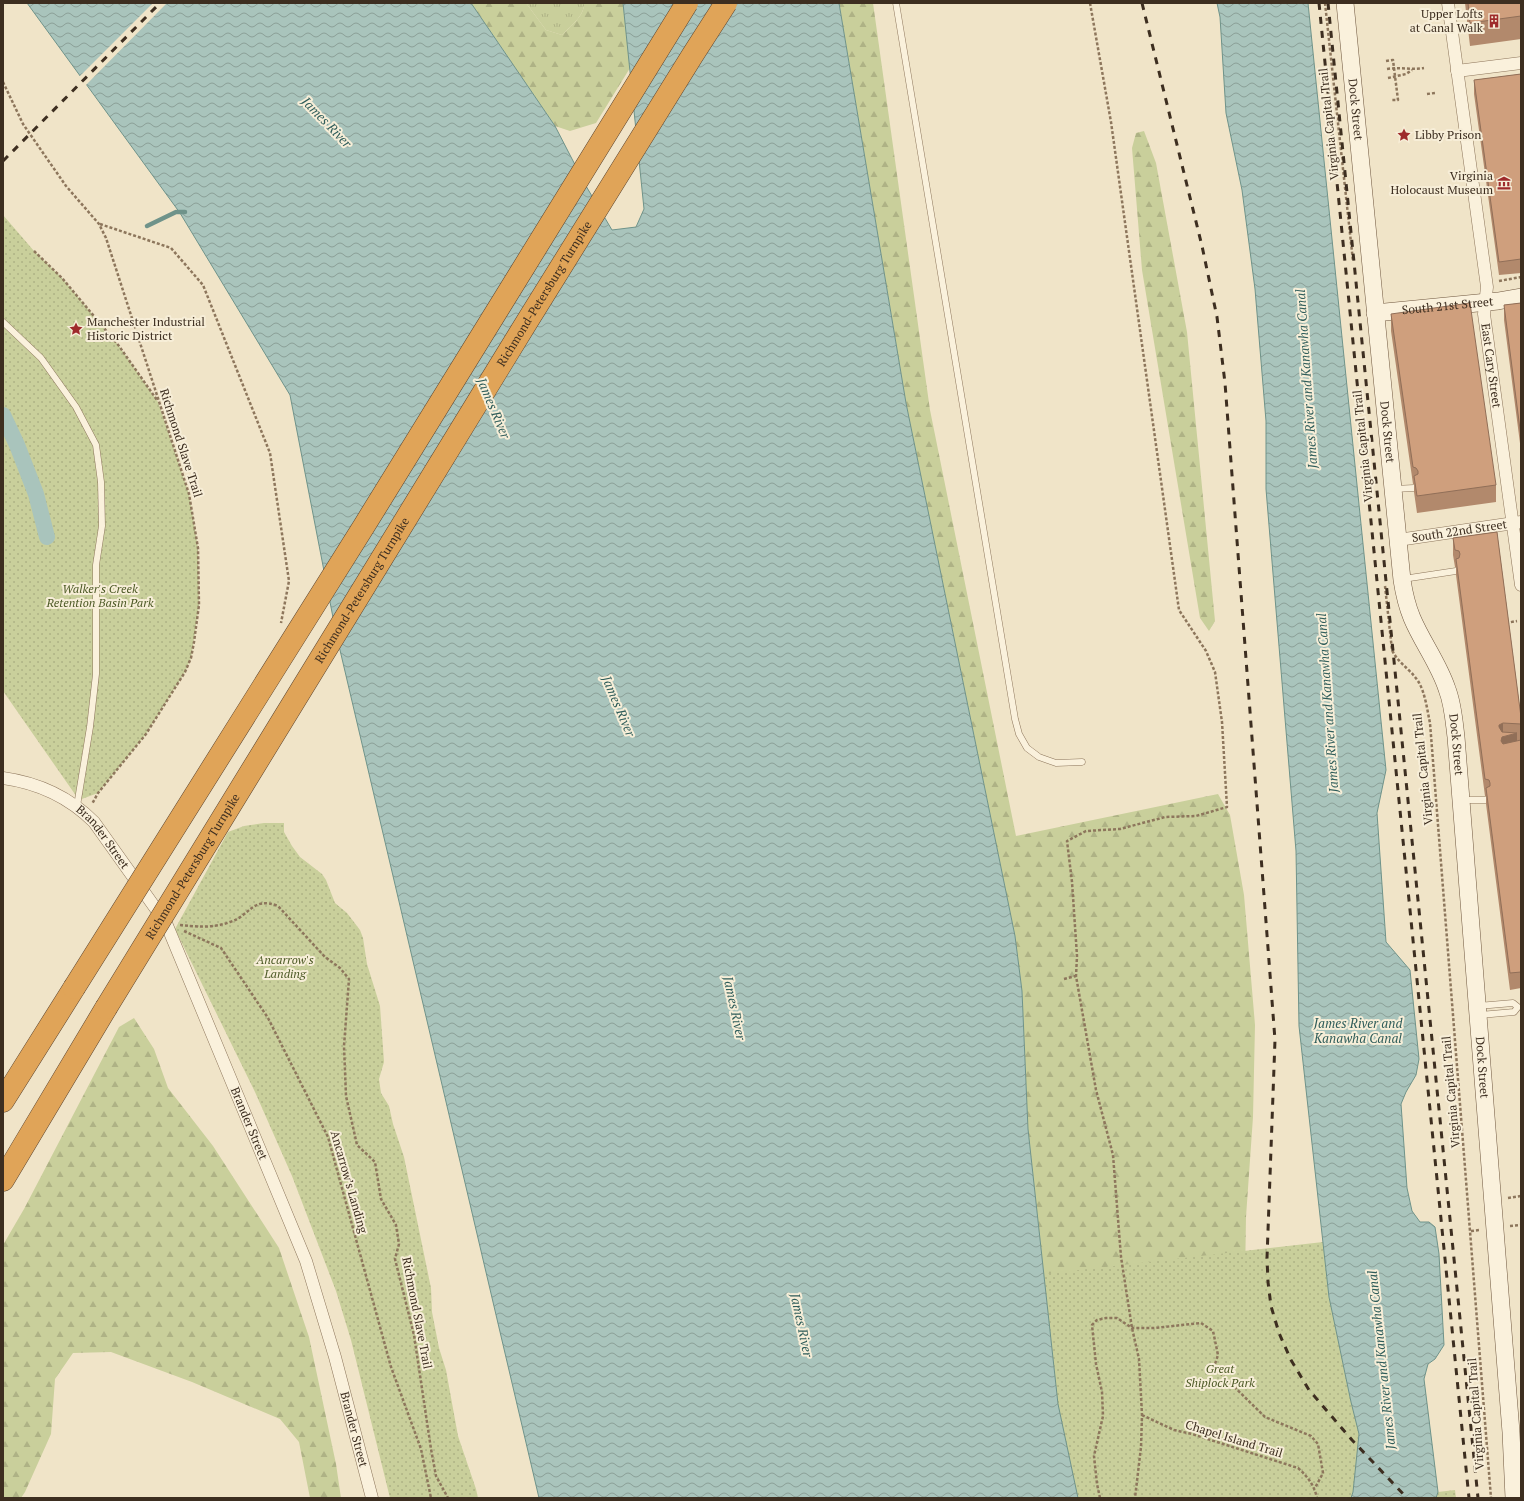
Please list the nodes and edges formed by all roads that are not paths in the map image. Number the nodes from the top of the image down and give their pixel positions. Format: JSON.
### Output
{"nodes":[{"id":1,"x":687,"y":3,"type":"edge"},
{"id":2,"x":726,"y":3,"type":"edge"},
{"id":3,"x":896,"y":3,"type":"edge"},
{"id":4,"x":1345,"y":3,"type":"edge"},
{"id":5,"x":1448,"y":3,"type":"edge"},
{"id":6,"x":1521,"y":63,"type":"edge"},
{"id":7,"x":1457,"y":71,"type":"junction"},
{"id":8,"x":1521,"y":297,"type":"edge"},
{"id":9,"x":1485,"y":302,"type":"junction"},
{"id":10,"x":1374,"y":313,"type":"junction"},
{"id":11,"x":3,"y":322,"type":"edge"},
{"id":12,"x":1414,"y":488,"type":"edge"},
{"id":13,"x":1393,"y":489,"type":"junction"},
{"id":14,"x":1517,"y":523,"type":"edge"},
{"id":15,"x":1398,"y":540,"type":"junction"},
{"id":16,"x":1456,"y":571,"type":"edge"},
{"id":17,"x":1402,"y":580,"type":"junction"},
{"id":18,"x":1521,"y":585,"type":"edge"},
{"id":19,"x":1082,"y":762,"type":"dead end"},
{"id":20,"x":3,"y":778,"type":"edge"},
{"id":21,"x":1461,"y":800,"type":"junction"},
{"id":22,"x":1486,"y":800,"type":"edge"},
{"id":23,"x":82,"y":810,"type":"junction"},
{"id":24,"x":1520,"y":1007,"type":"edge"},
{"id":25,"x":1478,"y":1010,"type":"junction"},
{"id":26,"x":32,"y":1054,"type":"junction"},
{"id":27,"x":3,"y":1094,"type":"edge"},
{"id":28,"x":3,"y":1101,"type":"edge"},
{"id":29,"x":3,"y":1180,"type":"edge"},
{"id":30,"x":372,"y":1498,"type":"edge"},
{"id":31,"x":1514,"y":1498,"type":"edge"}],
"edges":[{"from":1,"to":26,"type":"highway","bridge":true},
{"from":2,"to":29,"type":"highway","name":"Richmond-Petersburg Turnpike","bridge":true},
{"from":3,"to":19,"type":"lane"},
{"from":4,"to":10,"type":"main road","name":"Dock Street"},
{"from":5,"to":7,"type":"street","name":"East Cary Street"},
{"from":6,"to":7,"type":"street"},
{"from":7,"to":9,"type":"street","name":"East Cary Street"},
{"from":8,"to":9,"type":"main road","name":"South 21st Street"},
{"from":9,"to":10,"type":"main road","name":"South 21st Street"},
{"from":9,"to":14,"type":"street","name":"East Cary Street"},
{"from":10,"to":13,"type":"main road","name":"Dock Street"},
{"from":11,"to":23,"type":"lane"},
{"from":12,"to":13,"type":"lane"},
{"from":13,"to":15,"type":"main road","name":"Dock Street"},
{"from":14,"to":15,"type":"street","name":"South 22nd Street"},
{"from":14,"to":18,"type":"street","name":"East Cary Street"},
{"from":15,"to":17,"type":"main road","name":"Dock Street"},
{"from":16,"to":17,"type":"lane"},
{"from":17,"to":21,"type":"main road","name":"Dock Street"},
{"from":20,"to":23,"type":"street","name":"Brander Street"},
{"from":21,"to":22,"type":"lane"},
{"from":21,"to":25,"type":"main road","name":"Dock Street"},
{"from":23,"to":30,"type":"street","name":"Brander Street"},
{"from":24,"to":25,"type":"lane"},
{"from":24,"to":25,"type":"lane"},
{"from":25,"to":31,"type":"main road","name":"Dock Street"},
{"from":26,"to":27,"type":"highway"},
{"from":26,"to":28,"type":"highway"}]}
